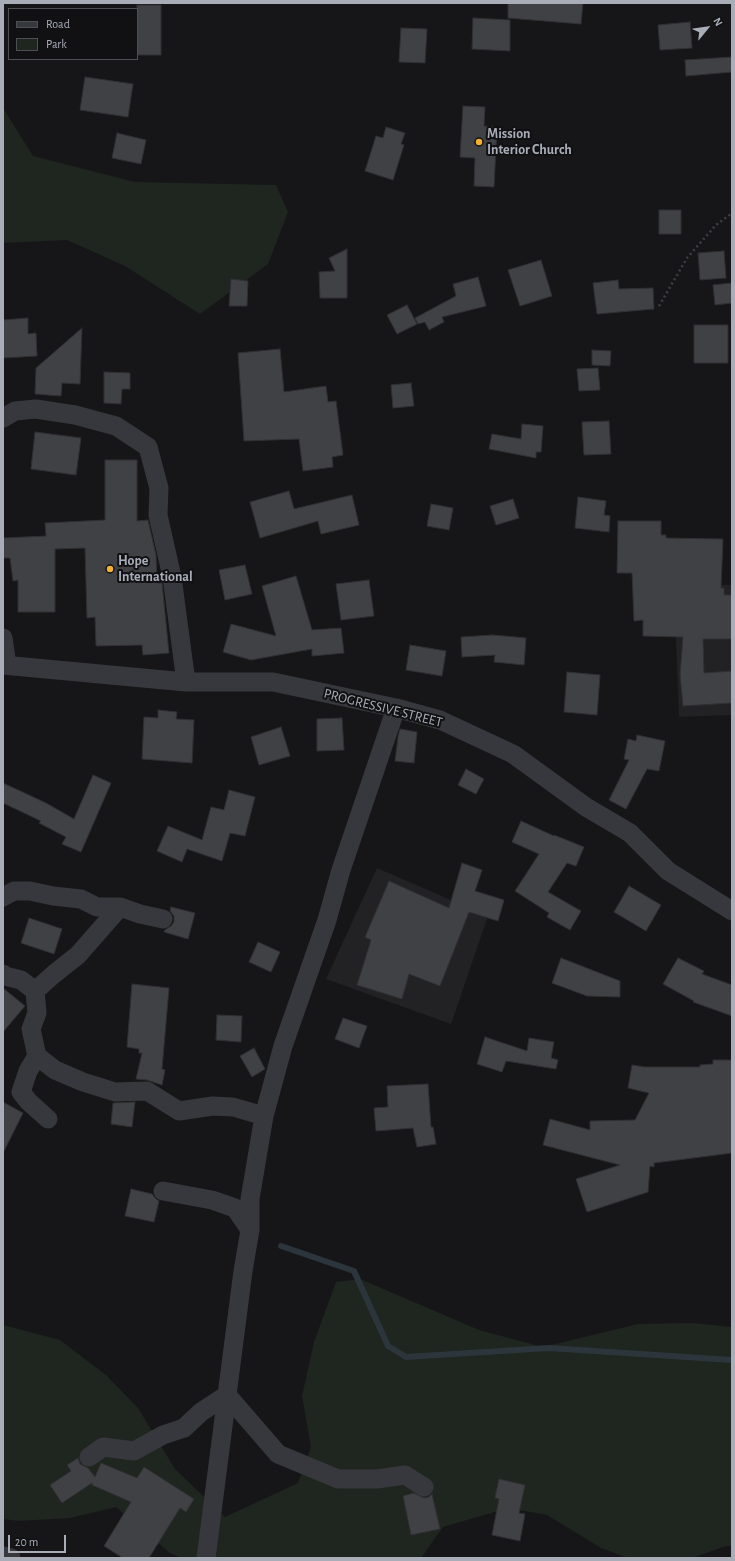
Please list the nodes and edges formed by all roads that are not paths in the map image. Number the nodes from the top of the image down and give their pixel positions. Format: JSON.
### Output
{"nodes":[{"id":1,"x":3,"y":418,"type":"edge"},
{"id":2,"x":3,"y":638,"type":"edge"},
{"id":3,"x":5,"y":665,"type":"edge"},
{"id":4,"x":186,"y":682,"type":"junction"},
{"id":5,"x":396,"y":708,"type":"junction"},
{"id":6,"x":3,"y":897,"type":"edge"},
{"id":7,"x":120,"y":907,"type":"junction"},
{"id":8,"x":732,"y":911,"type":"edge"},
{"id":9,"x":163,"y":919,"type":"dead end"},
{"id":10,"x":4,"y":976,"type":"edge"},
{"id":11,"x":35,"y":992,"type":"junction"},
{"id":12,"x":37,"y":1056,"type":"junction"},
{"id":13,"x":264,"y":1116,"type":"junction"},
{"id":14,"x":48,"y":1118,"type":"dead end"},
{"id":15,"x":163,"y":1191,"type":"dead end"},
{"id":16,"x":250,"y":1230,"type":"junction"},
{"id":17,"x":228,"y":1395,"type":"junction"},
{"id":18,"x":89,"y":1457,"type":"dead end"},
{"id":19,"x":424,"y":1487,"type":"dead end"},
{"id":20,"x":3,"y":1556,"type":"edge"},
{"id":21,"x":11,"y":1558,"type":"edge"},
{"id":22,"x":206,"y":1558,"type":"edge"}],
"edges":[{"from":1,"to":4,"type":"street"},
{"from":2,"to":3,"type":"street"},
{"from":3,"to":4,"type":"street","name":"PROGRESSIVE STREET"},
{"from":4,"to":5,"type":"street","name":"PROGRESSIVE STREET"},
{"from":5,"to":8,"type":"street","name":"PROGRESSIVE STREET"},
{"from":5,"to":13,"type":"street"},
{"from":6,"to":7,"type":"street"},
{"from":7,"to":9,"type":"street"},
{"from":7,"to":11,"type":"street"},
{"from":10,"to":11,"type":"street"},
{"from":11,"to":12,"type":"street"},
{"from":12,"to":13,"type":"street"},
{"from":12,"to":14,"type":"street"},
{"from":13,"to":16,"type":"street"},
{"from":15,"to":16,"type":"street"},
{"from":16,"to":17,"type":"street"},
{"from":17,"to":18,"type":"street"},
{"from":17,"to":19,"type":"street"},
{"from":17,"to":22,"type":"street"},
{"from":20,"to":21,"type":"street"}]}
